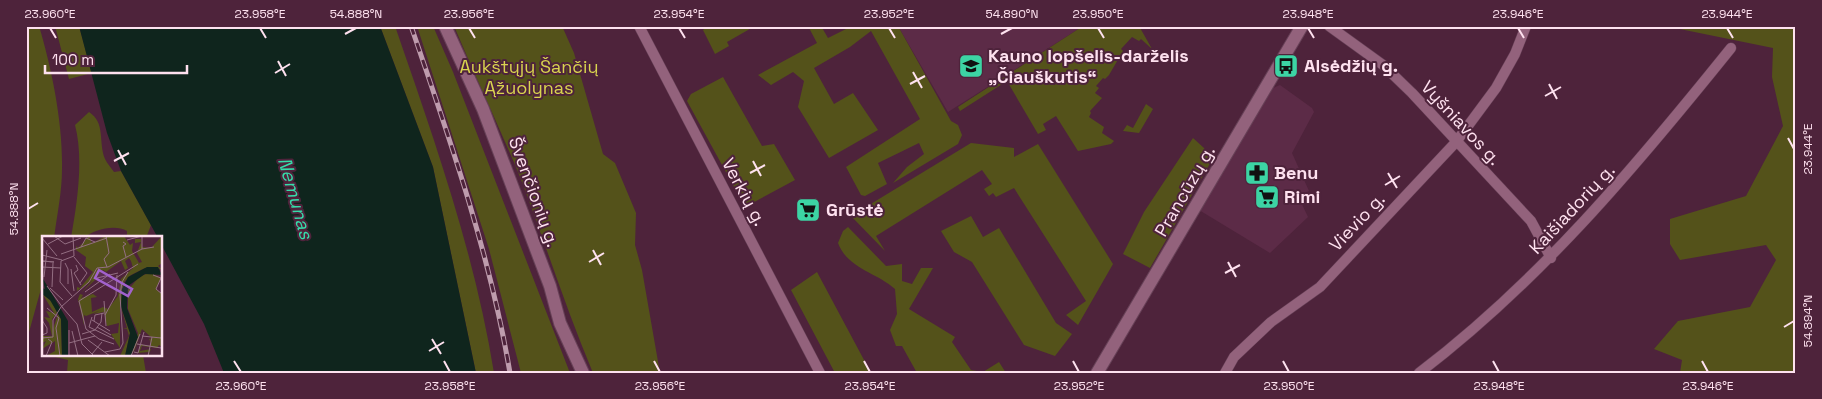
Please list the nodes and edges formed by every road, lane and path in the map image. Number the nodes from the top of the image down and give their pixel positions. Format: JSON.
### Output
{"nodes":[{"id":1,"x":445,"y":26,"type":"edge"},
{"id":2,"x":639,"y":26,"type":"edge"},
{"id":3,"x":1302,"y":26,"type":"edge"},
{"id":4,"x":1329,"y":26,"type":"edge"},
{"id":5,"x":1526,"y":26,"type":"edge"},
{"id":6,"x":1731,"y":48,"type":"dead end"},
{"id":7,"x":1456,"y":142,"type":"junction"},
{"id":8,"x":1551,"y":258,"type":"junction"},
{"id":9,"x":583,"y":373,"type":"edge"},
{"id":10,"x":820,"y":373,"type":"edge"},
{"id":11,"x":1097,"y":373,"type":"edge"},
{"id":12,"x":1225,"y":373,"type":"edge"},
{"id":13,"x":1419,"y":373,"type":"edge"}],
"edges":[{"from":1,"to":9,"type":"street","name":"Švenčionių g."},
{"from":2,"to":10,"type":"street","name":"Verkių g."},
{"from":3,"to":11,"type":"street","name":"Prancūzų g."},
{"from":4,"to":7,"type":"street","name":"Vyšniavos g."},
{"from":5,"to":7,"type":"street","name":"Vievio g."},
{"from":6,"to":8,"type":"street","name":"Kaišiadorių g."},
{"from":7,"to":8,"type":"street","name":"Vyšniavos g."},
{"from":7,"to":12,"type":"street","name":"Vievio g."},
{"from":8,"to":13,"type":"street","name":"Kaišiadorių g."}]}
